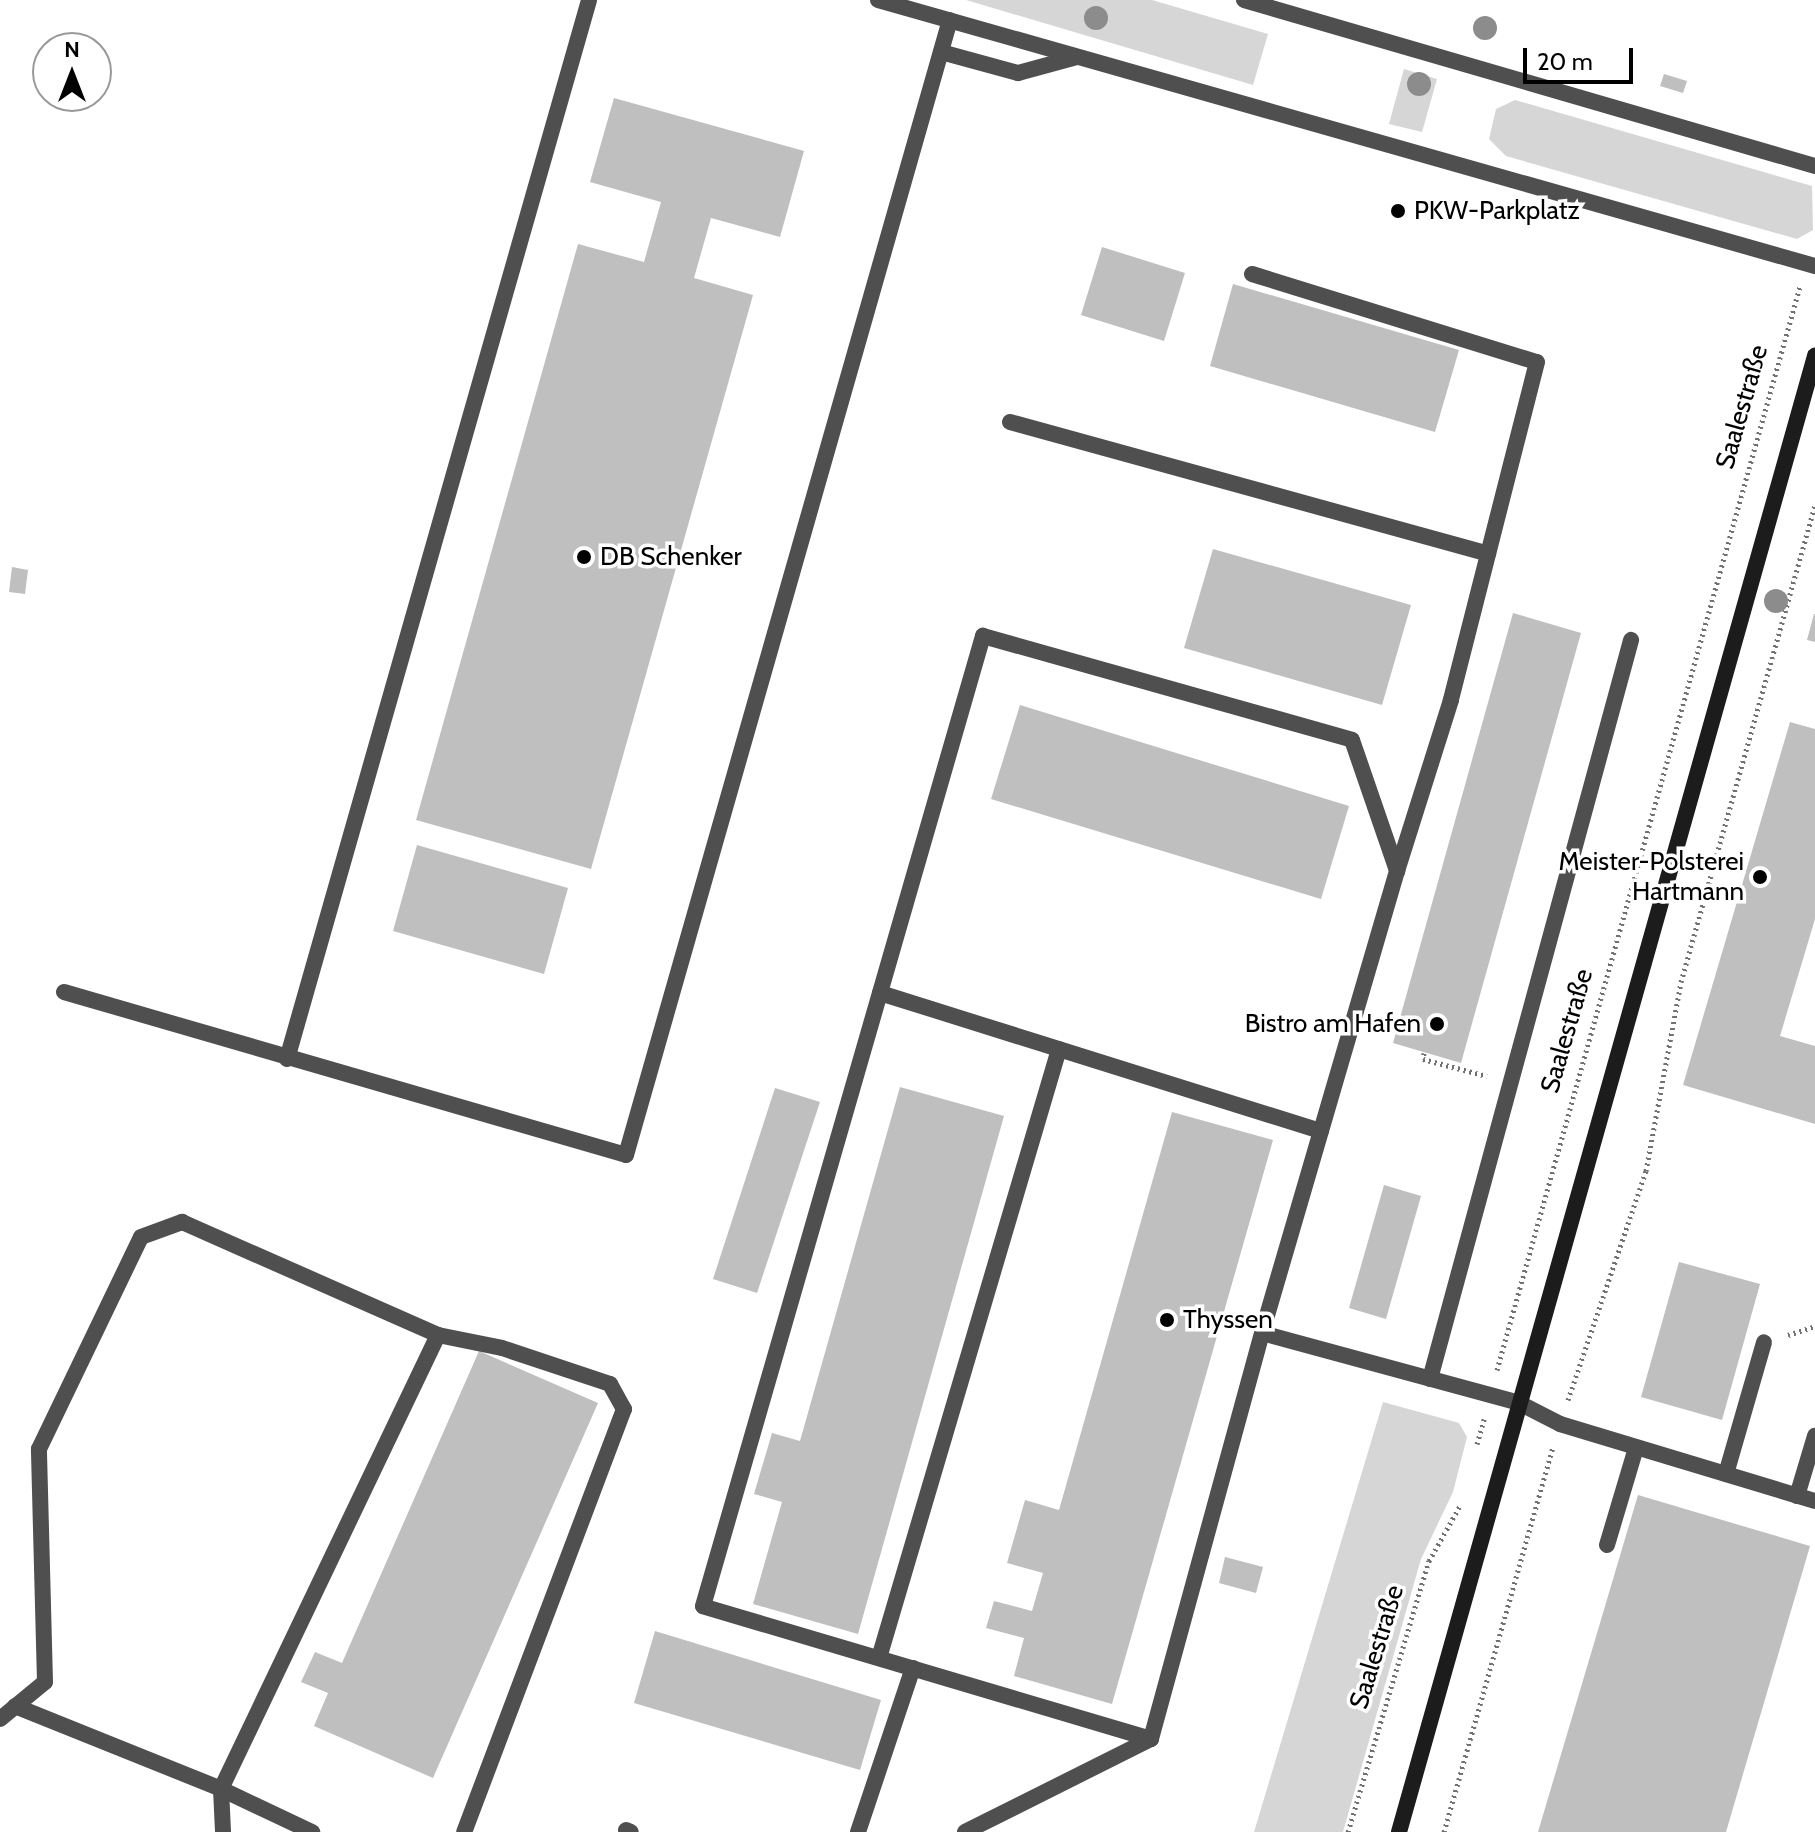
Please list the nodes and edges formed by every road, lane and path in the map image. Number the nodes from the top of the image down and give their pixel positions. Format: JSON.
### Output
{"nodes":[{"id":1,"x":589,"y":0,"type":"edge"},
{"id":2,"x":878,"y":0,"type":"edge"},
{"id":3,"x":1244,"y":0,"type":"edge"},
{"id":4,"x":950,"y":20,"type":"junction"},
{"id":5,"x":941,"y":52,"type":"junction"},
{"id":6,"x":1078,"y":57,"type":"junction"},
{"id":7,"x":1815,"y":166,"type":"edge"},
{"id":8,"x":1811,"y":265,"type":"edge"},
{"id":9,"x":1252,"y":274,"type":"dead end"},
{"id":10,"x":1815,"y":356,"type":"edge"},
{"id":11,"x":1010,"y":422,"type":"dead end"},
{"id":12,"x":1815,"y":505,"type":"edge"},
{"id":13,"x":1488,"y":554,"type":"junction"},
{"id":14,"x":1631,"y":640,"type":"dead end"},
{"id":15,"x":1397,"y":871,"type":"junction"},
{"id":16,"x":64,"y":992,"type":"dead end"},
{"id":17,"x":880,"y":993,"type":"junction"},
{"id":18,"x":1059,"y":1049,"type":"junction"},
{"id":19,"x":1424,"y":1053,"type":"dead end"},
{"id":20,"x":287,"y":1059,"type":"junction"},
{"id":21,"x":1511,"y":1083,"type":"junction"},
{"id":22,"x":1321,"y":1131,"type":"junction"},
{"id":23,"x":1262,"y":1333,"type":"junction"},
{"id":24,"x":438,"y":1335,"type":"junction"},
{"id":25,"x":1764,"y":1342,"type":"dead end"},
{"id":26,"x":1430,"y":1379,"type":"junction"},
{"id":27,"x":1490,"y":1395,"type":"junction"},
{"id":28,"x":1519,"y":1403,"type":"junction"},
{"id":29,"x":1560,"y":1424,"type":"junction"},
{"id":30,"x":1814,"y":1444,"type":"edge"},
{"id":31,"x":1636,"y":1448,"type":"junction"},
{"id":32,"x":1476,"y":1449,"type":"dead end"},
{"id":33,"x":1726,"y":1474,"type":"junction"},
{"id":34,"x":1465,"y":1490,"type":"dead end"},
{"id":35,"x":1797,"y":1496,"type":"junction"},
{"id":36,"x":1815,"y":1501,"type":"edge"},
{"id":37,"x":1607,"y":1545,"type":"dead end"},
{"id":38,"x":879,"y":1658,"type":"junction"},
{"id":39,"x":913,"y":1668,"type":"junction"},
{"id":40,"x":15,"y":1706,"type":"junction"},
{"id":41,"x":0,"y":1719,"type":"edge"},
{"id":42,"x":1151,"y":1739,"type":"junction"},
{"id":43,"x":221,"y":1789,"type":"junction"},
{"id":44,"x":223,"y":1832,"type":"edge"},
{"id":45,"x":312,"y":1832,"type":"edge"},
{"id":46,"x":464,"y":1832,"type":"edge"},
{"id":47,"x":858,"y":1832,"type":"edge"},
{"id":48,"x":965,"y":1832,"type":"edge"},
{"id":49,"x":1348,"y":1832,"type":"edge"},
{"id":50,"x":1399,"y":1832,"type":"edge"},
{"id":51,"x":1444,"y":1832,"type":"edge"}],
"edges":[{"from":1,"to":20,"type":"lane"},
{"from":2,"to":4,"type":"lane"},
{"from":3,"to":7,"type":"lane"},
{"from":4,"to":5,"type":"lane"},
{"from":4,"to":6,"type":"lane"},
{"from":5,"to":6,"type":"lane"},
{"from":5,"to":20,"type":"lane"},
{"from":6,"to":8,"type":"lane"},
{"from":8,"to":27,"type":"path","name":"Saalestraße"},
{"from":9,"to":13,"type":"lane"},
{"from":10,"to":28,"type":"main road"},
{"from":11,"to":13,"type":"lane"},
{"from":12,"to":29,"type":"path"},
{"from":13,"to":15,"type":"lane"},
{"from":14,"to":21,"type":"lane"},
{"from":15,"to":17,"type":"lane"},
{"from":15,"to":22,"type":"lane"},
{"from":16,"to":20,"type":"lane"},
{"from":17,"to":18,"type":"lane"},
{"from":17,"to":38,"type":"lane"},
{"from":18,"to":22,"type":"lane"},
{"from":18,"to":38,"type":"lane"},
{"from":19,"to":21,"type":"path"},
{"from":21,"to":26,"type":"lane"},
{"from":22,"to":23,"type":"lane"},
{"from":23,"to":26,"type":"lane"},
{"from":23,"to":42,"type":"lane"},
{"from":24,"to":40,"type":"lane"},
{"from":24,"to":43,"type":"lane"},
{"from":24,"to":46,"type":"lane"},
{"from":25,"to":33,"type":"lane"},
{"from":26,"to":27,"type":"lane"},
{"from":27,"to":28,"type":"lane"},
{"from":27,"to":32,"type":"path","name":"Saalestraße"},
{"from":28,"to":29,"type":"lane"},
{"from":28,"to":50,"type":"main road"},
{"from":29,"to":31,"type":"lane"},
{"from":29,"to":51,"type":"path"},
{"from":30,"to":35,"type":"lane"},
{"from":31,"to":33,"type":"lane"},
{"from":31,"to":37,"type":"lane"},
{"from":33,"to":35,"type":"lane"},
{"from":34,"to":49,"type":"path","name":"Saalestraße"},
{"from":35,"to":36,"type":"lane"},
{"from":38,"to":39,"type":"lane"},
{"from":39,"to":42,"type":"lane"},
{"from":39,"to":47,"type":"lane"},
{"from":40,"to":41,"type":"lane"},
{"from":40,"to":43,"type":"lane"},
{"from":42,"to":48,"type":"lane"},
{"from":43,"to":44,"type":"lane"},
{"from":43,"to":45,"type":"lane"}]}
